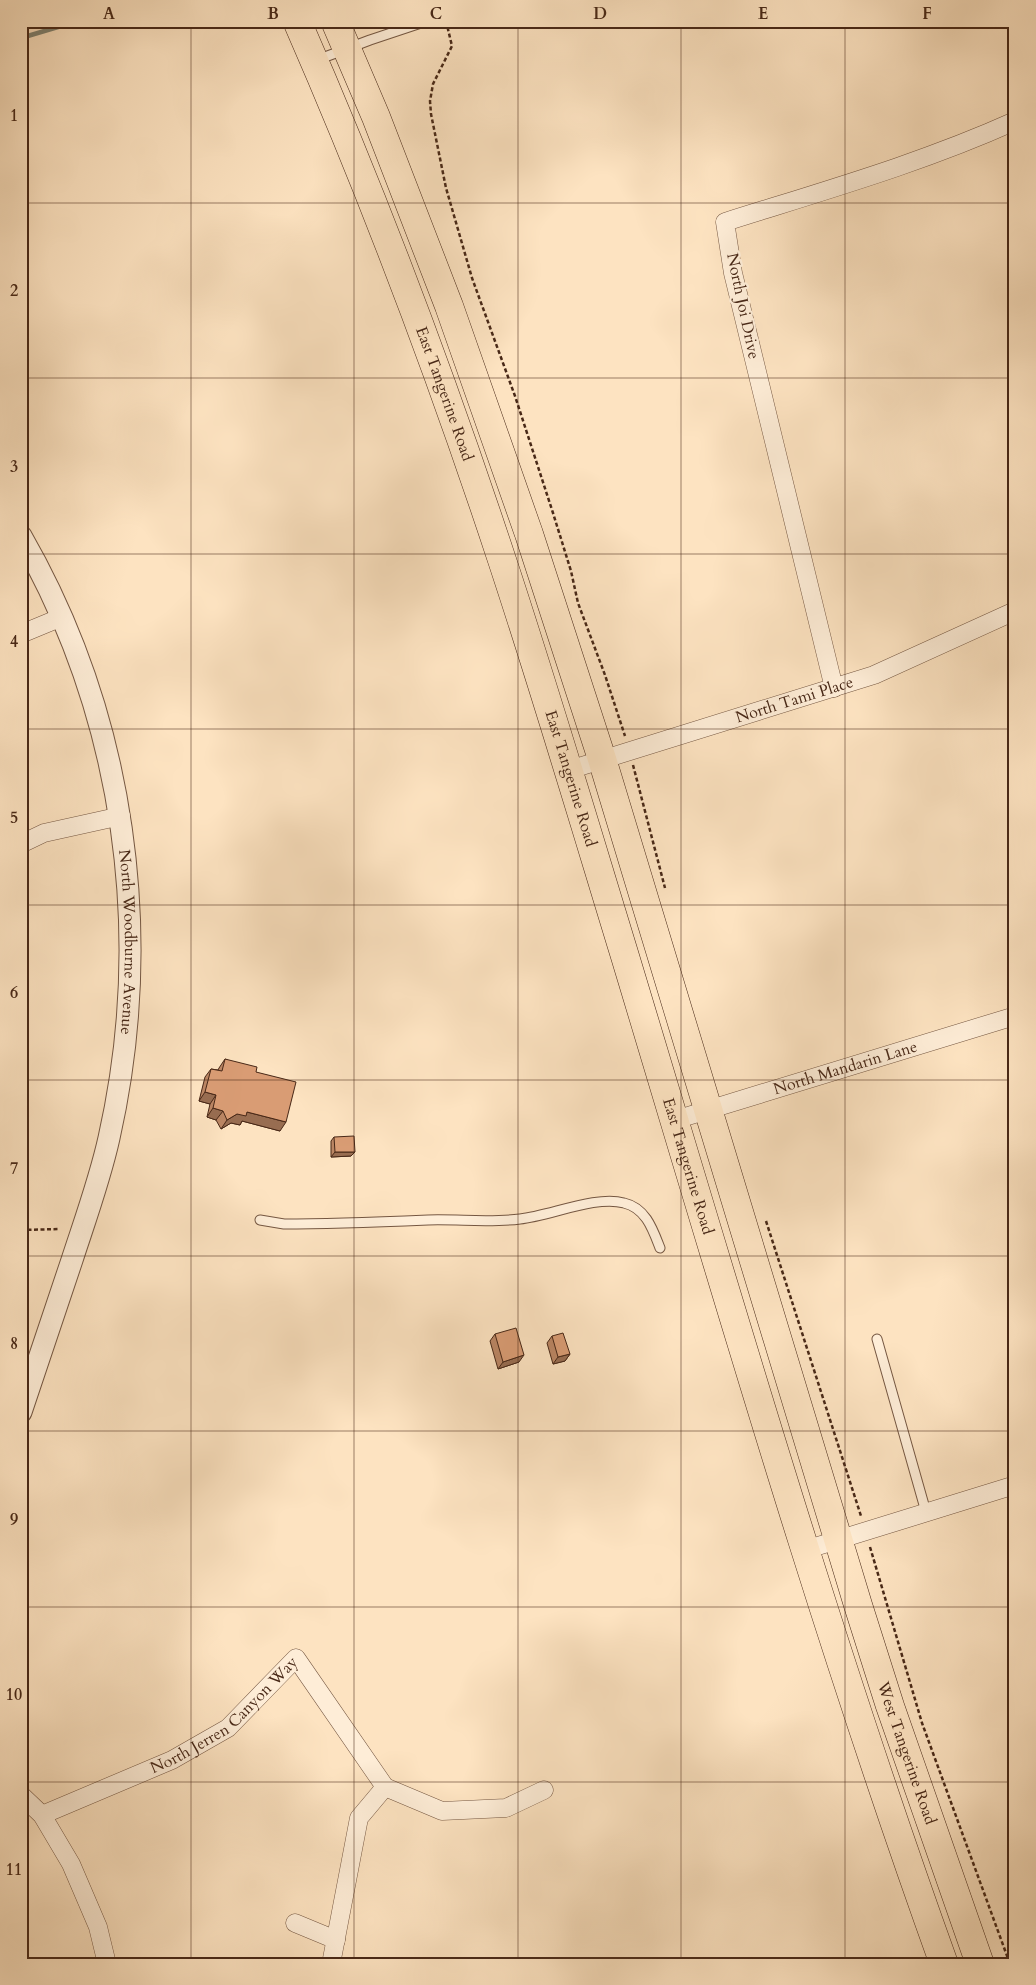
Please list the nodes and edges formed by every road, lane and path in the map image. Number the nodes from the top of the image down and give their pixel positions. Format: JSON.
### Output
{"nodes":[{"id":1,"x":297,"y":21,"type":"edge"},
{"id":2,"x":335,"y":21,"type":"edge"},
{"id":3,"x":427,"y":21,"type":"edge"},
{"id":4,"x":446,"y":21,"type":"edge"},
{"id":5,"x":347,"y":48,"type":"junction"},
{"id":6,"x":315,"y":61,"type":"junction"},
{"id":7,"x":1015,"y":121,"type":"edge"},
{"id":8,"x":21,"y":536,"type":"edge"},
{"id":9,"x":1015,"y":611,"type":"edge"},
{"id":10,"x":62,"y":617,"type":"junction"},
{"id":11,"x":21,"y":634,"type":"edge"},
{"id":12,"x":834,"y":688,"type":"junction"},
{"id":13,"x":630,"y":751,"type":"junction"},
{"id":14,"x":602,"y":759,"type":"junction"},
{"id":15,"x":569,"y":770,"type":"junction"},
{"id":16,"x":121,"y":816,"type":"junction"},
{"id":17,"x":21,"y":844,"type":"edge"},
{"id":18,"x":666,"y":894,"type":"dead end"},
{"id":19,"x":1015,"y":1016,"type":"edge"},
{"id":20,"x":708,"y":1110,"type":"junction"},
{"id":21,"x":674,"y":1120,"type":"junction"},
{"id":22,"x":764,"y":1214,"type":"dead end"},
{"id":23,"x":260,"y":1220,"type":"dead end"},
{"id":24,"x":21,"y":1230,"type":"edge"},
{"id":25,"x":60,"y":1230,"type":"dead end"},
{"id":26,"x":660,"y":1248,"type":"dead end"},
{"id":27,"x":877,"y":1339,"type":"dead end"},
{"id":28,"x":21,"y":1412,"type":"edge"},
{"id":29,"x":1015,"y":1485,"type":"edge"},
{"id":30,"x":926,"y":1512,"type":"junction"},
{"id":31,"x":866,"y":1531,"type":"junction"},
{"id":32,"x":838,"y":1540,"type":"junction"},
{"id":33,"x":805,"y":1550,"type":"junction"},
{"id":34,"x":385,"y":1787,"type":"junction"},
{"id":35,"x":544,"y":1790,"type":"dead end"},
{"id":36,"x":21,"y":1795,"type":"edge"},
{"id":37,"x":42,"y":1815,"type":"junction"},
{"id":38,"x":295,"y":1923,"type":"dead end"},
{"id":39,"x":336,"y":1940,"type":"junction"},
{"id":40,"x":107,"y":1964,"type":"edge"},
{"id":41,"x":331,"y":1964,"type":"edge"},
{"id":42,"x":944,"y":1964,"type":"edge"},
{"id":43,"x":980,"y":1964,"type":"edge"},
{"id":44,"x":1010,"y":1964,"type":"edge"}],
"edges":[{"from":1,"to":6,"type":"main road","name":"East Tangerine Road"},
{"from":2,"to":5,"type":"main road"},
{"from":3,"to":5,"type":"lane"},
{"from":4,"to":13,"type":"path"},
{"from":5,"to":6,"type":"lane"},
{"from":5,"to":14,"type":"main road"},
{"from":6,"to":15,"type":"main road","name":"East Tangerine Road"},
{"from":7,"to":12,"type":"street","name":"North Joi Drive"},
{"from":8,"to":10,"type":"street","name":"North Woodburne Avenue"},
{"from":9,"to":12,"type":"street","name":"North Tami Place"},
{"from":10,"to":11,"type":"street"},
{"from":10,"to":16,"type":"street","name":"North Woodburne Avenue"},
{"from":12,"to":13,"type":"street","name":"North Tami Place"},
{"from":13,"to":14,"type":"street","name":"North Tami Place"},
{"from":13,"to":18,"type":"path"},
{"from":14,"to":15,"type":"street","name":"North Tami Place"},
{"from":14,"to":20,"type":"main road"},
{"from":15,"to":21,"type":"main road","name":"East Tangerine Road"},
{"from":16,"to":17,"type":"street"},
{"from":16,"to":28,"type":"street","name":"North Woodburne Avenue"},
{"from":19,"to":20,"type":"street","name":"North Mandarin Lane"},
{"from":20,"to":21,"type":"street","name":"North Mandarin Lane"},
{"from":20,"to":32,"type":"main road"},
{"from":21,"to":33,"type":"main road","name":"East Tangerine Road"},
{"from":22,"to":31,"type":"path"},
{"from":23,"to":26,"type":"lane"},
{"from":24,"to":25,"type":"path"},
{"from":27,"to":30,"type":"lane"},
{"from":29,"to":30,"type":"street"},
{"from":30,"to":31,"type":"street"},
{"from":31,"to":32,"type":"street"},
{"from":31,"to":44,"type":"path"},
{"from":32,"to":33,"type":"street"},
{"from":32,"to":43,"type":"main road","name":"West Tangerine Road"},
{"from":33,"to":42,"type":"main road","name":"West Tangerine Road"},
{"from":34,"to":35,"type":"street"},
{"from":34,"to":37,"type":"street","name":"North Jerren Canyon Way"},
{"from":34,"to":39,"type":"street"},
{"from":36,"to":37,"type":"street"},
{"from":37,"to":40,"type":"street"},
{"from":38,"to":39,"type":"street"},
{"from":39,"to":41,"type":"street"}]}
